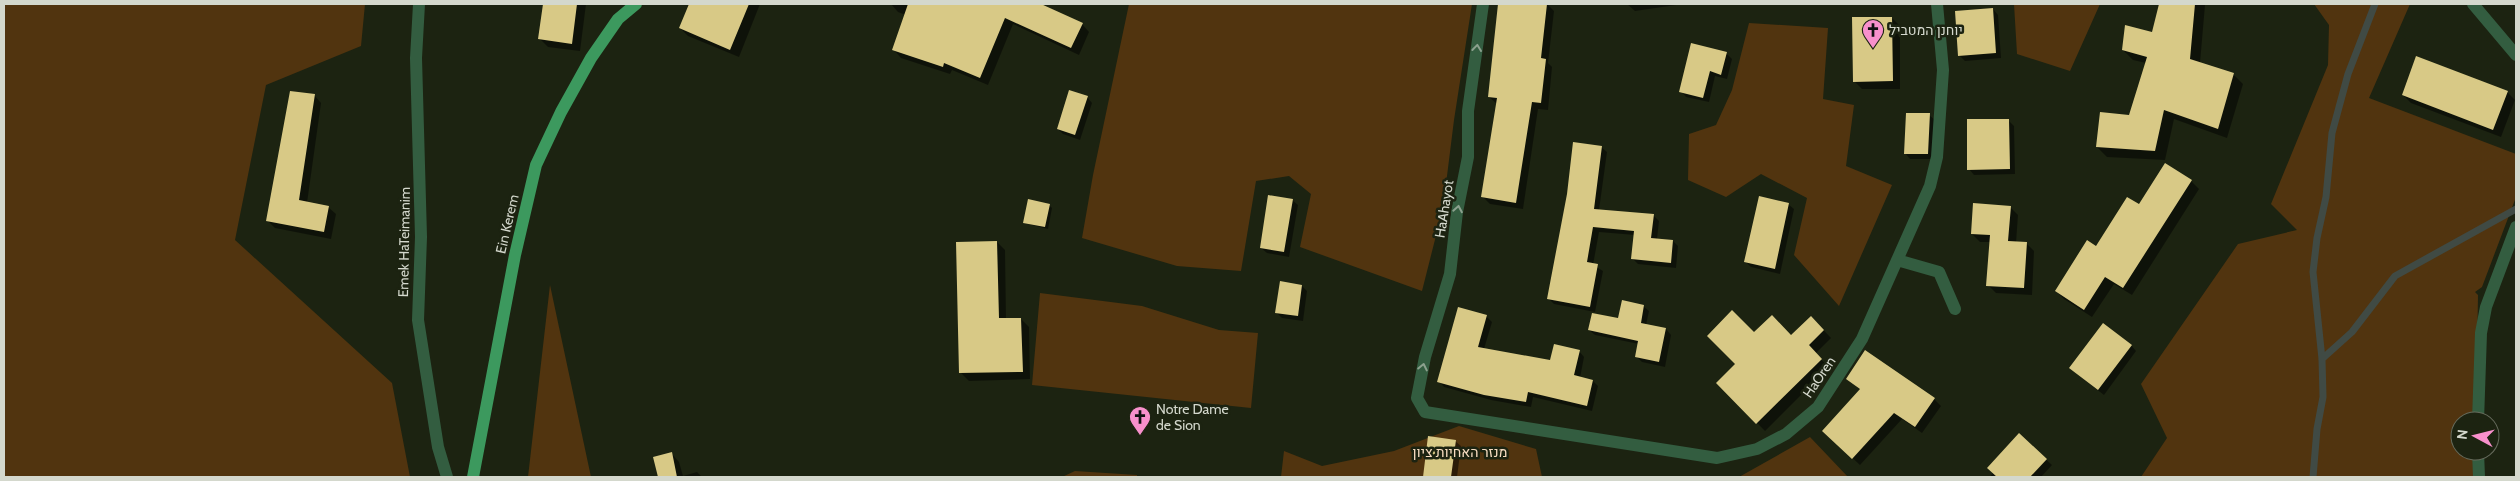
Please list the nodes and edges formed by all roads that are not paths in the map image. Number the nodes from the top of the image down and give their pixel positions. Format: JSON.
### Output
{"nodes":[{"id":1,"x":419,"y":4,"type":"edge"},
{"id":2,"x":636,"y":4,"type":"edge"},
{"id":3,"x":1483,"y":4,"type":"edge"},
{"id":4,"x":1937,"y":4,"type":"edge"},
{"id":5,"x":2473,"y":4,"type":"edge"},
{"id":6,"x":2516,"y":55,"type":"edge"},
{"id":7,"x":2516,"y":227,"type":"edge"},
{"id":8,"x":1897,"y":260,"type":"junction"},
{"id":9,"x":1955,"y":309,"type":"dead end"},
{"id":10,"x":2478,"y":411,"type":"edge"},
{"id":11,"x":1426,"y":412,"type":"joint"},
{"id":12,"x":2478,"y":461,"type":"edge"},
{"id":13,"x":447,"y":477,"type":"edge"},
{"id":14,"x":473,"y":477,"type":"edge"},
{"id":15,"x":2479,"y":477,"type":"edge"}],
"edges":[{"from":1,"to":13,"type":"street","name":"Emek HaTeimanim"},
{"from":2,"to":14,"type":"main road","name":"Ein Kerem"},
{"from":11,"to":3,"type":"street","name":"HaAhayot","one_way":true},
{"from":4,"to":8,"type":"street","name":"HaOren"},
{"from":5,"to":6,"type":"street"},
{"from":7,"to":10,"type":"street"},
{"from":8,"to":9,"type":"street"},
{"from":8,"to":11,"type":"street","name":"HaOren"},
{"from":12,"to":15,"type":"street"}]}
